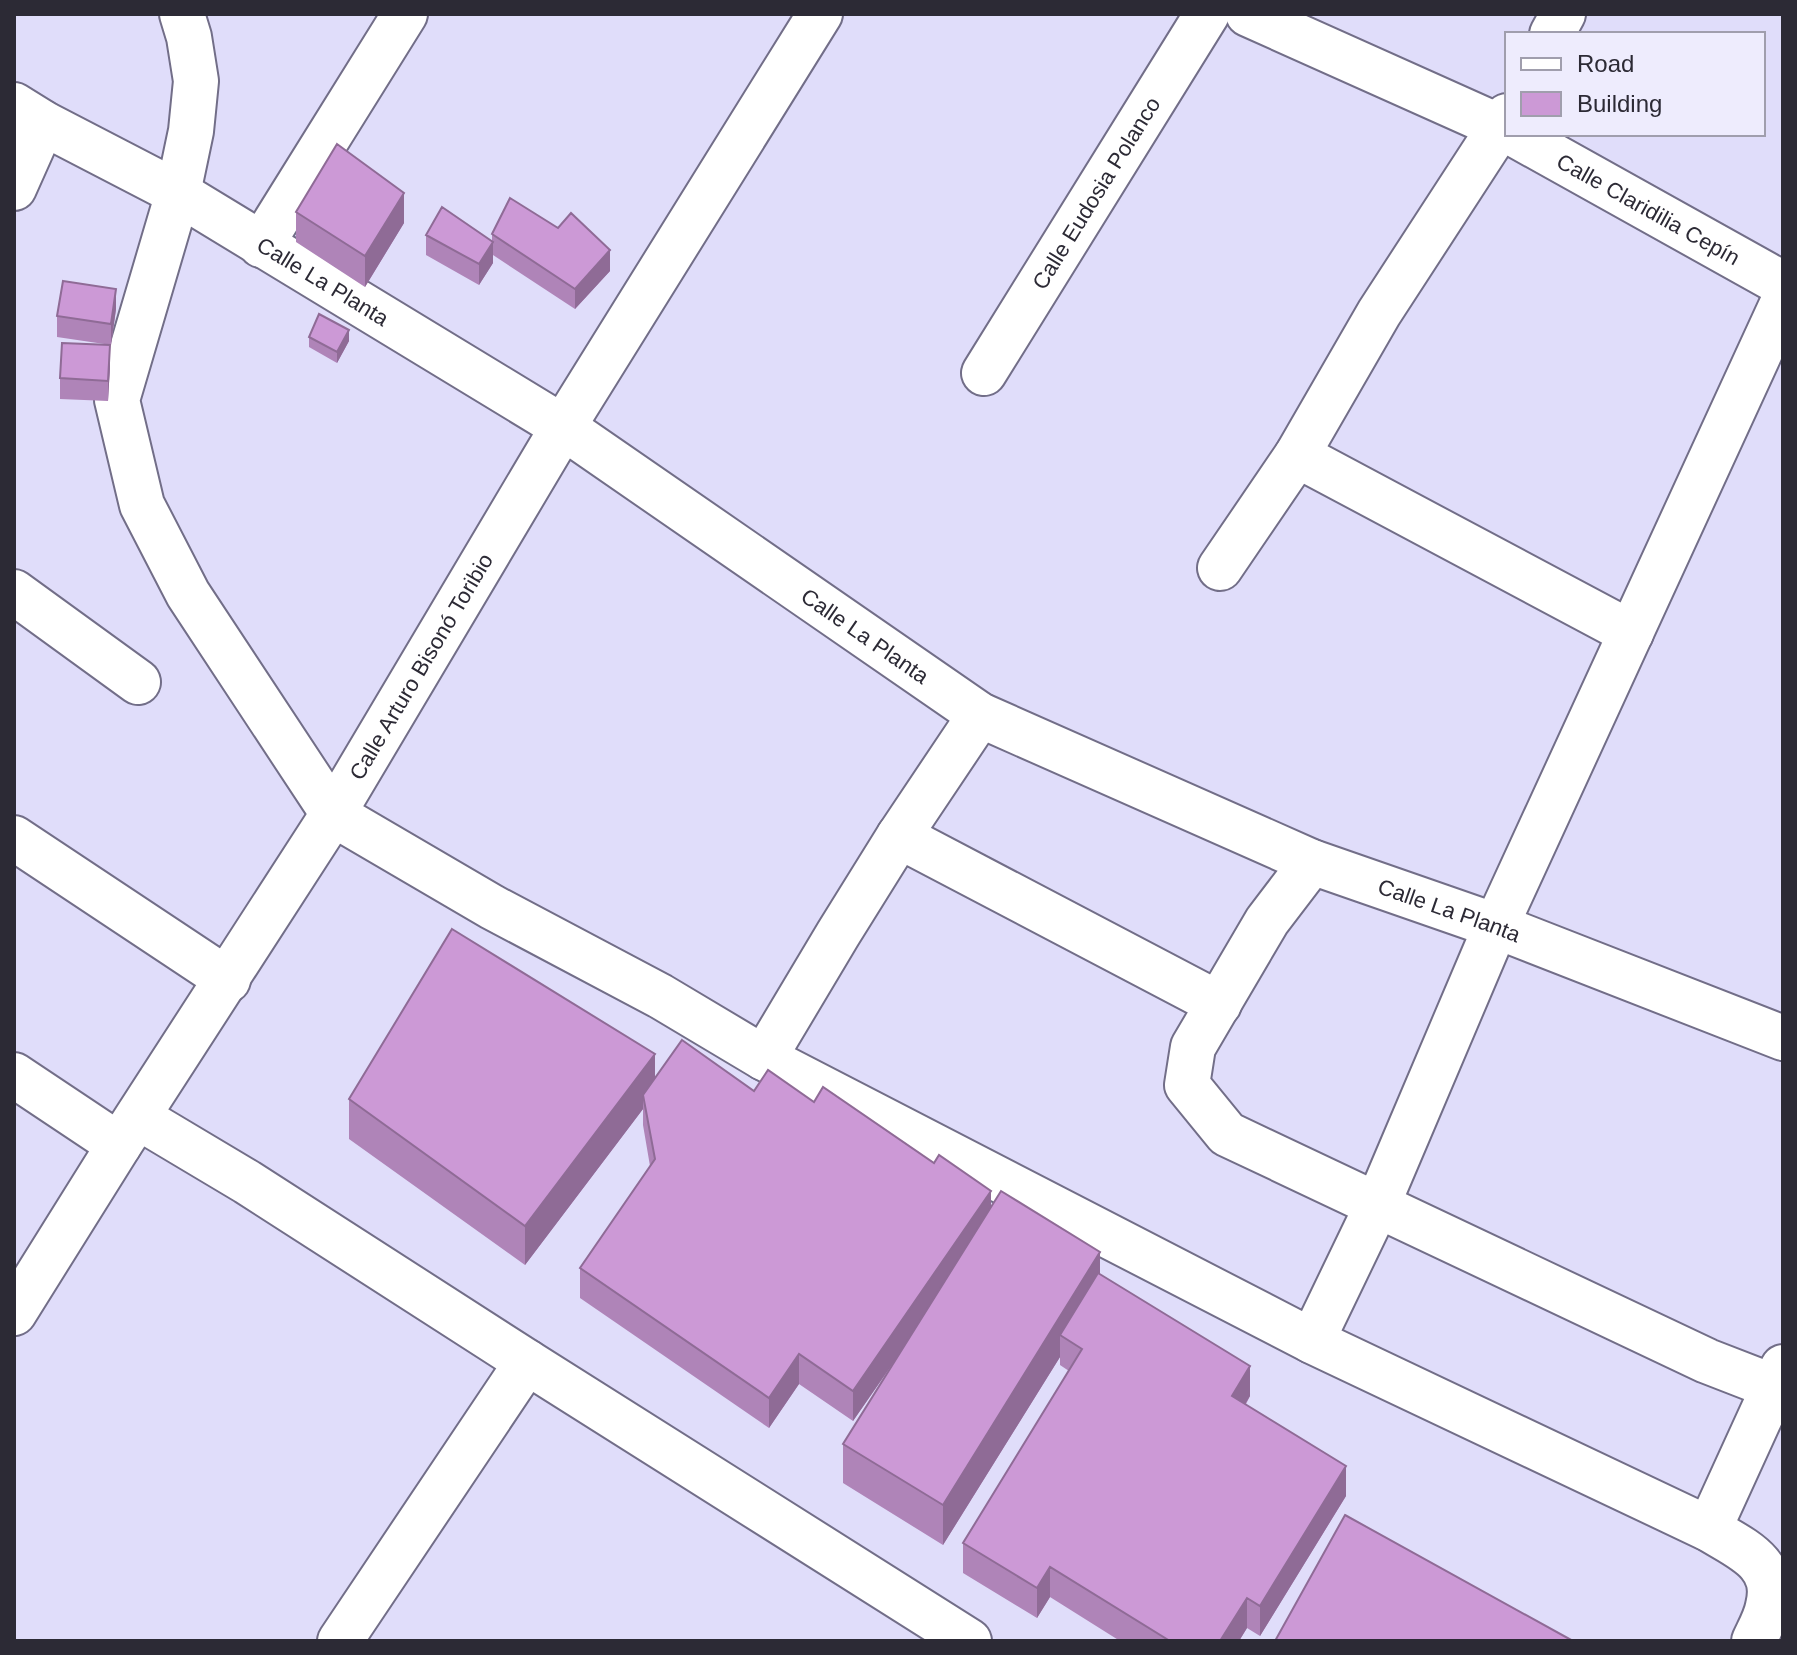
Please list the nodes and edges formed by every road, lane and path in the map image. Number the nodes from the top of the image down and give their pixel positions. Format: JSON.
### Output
{"nodes":[{"id":1,"x":182,"y":14,"type":"edge"},
{"id":2,"x":405,"y":14,"type":"edge"},
{"id":3,"x":820,"y":14,"type":"edge"},
{"id":4,"x":1207,"y":14,"type":"edge"},
{"id":5,"x":1248,"y":14,"type":"edge"},
{"id":6,"x":1563,"y":14,"type":"edge"},
{"id":7,"x":1553,"y":32,"type":"edge"},
{"id":8,"x":29,"y":114,"type":"edge"},
{"id":9,"x":1505,"y":126,"type":"edge"},
{"id":10,"x":1505,"y":130,"type":"edge"},
{"id":11,"x":1523,"y":136,"type":"edge"},
{"id":12,"x":14,"y":188,"type":"edge"},
{"id":13,"x":178,"y":193,"type":"junction"},
{"id":14,"x":261,"y":245,"type":"junction"},
{"id":15,"x":1783,"y":284,"type":"edge"},
{"id":16,"x":1783,"y":302,"type":"edge"},
{"id":17,"x":984,"y":373,"type":"dead end"},
{"id":18,"x":563,"y":427,"type":"junction"},
{"id":19,"x":1297,"y":455,"type":"junction"},
{"id":20,"x":1220,"y":568,"type":"dead end"},
{"id":21,"x":14,"y":592,"type":"edge"},
{"id":22,"x":1631,"y":633,"type":"junction"},
{"id":23,"x":138,"y":682,"type":"dead end"},
{"id":24,"x":980,"y":715,"type":"junction"},
{"id":25,"x":333,"y":814,"type":"junction"},
{"id":26,"x":899,"y":836,"type":"junction"},
{"id":27,"x":14,"y":838,"type":"edge"},
{"id":28,"x":1312,"y":862,"type":"junction"},
{"id":29,"x":1496,"y":926,"type":"junction"},
{"id":30,"x":228,"y":980,"type":"junction"},
{"id":31,"x":1219,"y":1004,"type":"junction"},
{"id":32,"x":1783,"y":1038,"type":"edge"},
{"id":33,"x":764,"y":1058,"type":"junction"},
{"id":34,"x":14,"y":1075,"type":"edge"},
{"id":35,"x":128,"y":1131,"type":"junction"},
{"id":36,"x":1377,"y":1206,"type":"junction"},
{"id":37,"x":14,"y":1313,"type":"edge"},
{"id":38,"x":1312,"y":1341,"type":"junction"},
{"id":39,"x":527,"y":1362,"type":"junction"},
{"id":40,"x":1778,"y":1377,"type":"edge"},
{"id":41,"x":1709,"y":1529,"type":"junction"},
{"id":42,"x":340,"y":1641,"type":"edge"},
{"id":43,"x":969,"y":1641,"type":"edge"},
{"id":44,"x":1754,"y":1641,"type":"edge"}],
"edges":[{"from":1,"to":13,"type":"street"},
{"from":2,"to":14,"type":"street"},
{"from":3,"to":18,"type":"street","name":"Calle Arturo Bisonó Toribio"},
{"from":4,"to":17,"type":"street","name":"Calle Eudosia Polanco"},
{"from":5,"to":9,"type":"street","name":"Calle Claridilia Cepín"},
{"from":6,"to":7,"type":"street"},
{"from":8,"to":12,"type":"street"},
{"from":8,"to":13,"type":"street","name":"Calle La Planta"},
{"from":10,"to":19,"type":"street"},
{"from":11,"to":15,"type":"street","name":"Calle Claridilia Cepín"},
{"from":13,"to":14,"type":"street","name":"Calle La Planta"},
{"from":13,"to":25,"type":"street"},
{"from":14,"to":18,"type":"street","name":"Calle La Planta"},
{"from":16,"to":22,"type":"street"},
{"from":18,"to":24,"type":"street","name":"Calle La Planta"},
{"from":18,"to":25,"type":"street","name":"Calle Arturo Bisonó Toribio"},
{"from":19,"to":20,"type":"street"},
{"from":19,"to":22,"type":"street"},
{"from":21,"to":23,"type":"street"},
{"from":22,"to":29,"type":"street"},
{"from":24,"to":26,"type":"street"},
{"from":24,"to":28,"type":"street","name":"Calle La Planta"},
{"from":25,"to":30,"type":"street","name":"Calle Arturo Bisonó Toribio"},
{"from":25,"to":33,"type":"street"},
{"from":26,"to":31,"type":"street"},
{"from":26,"to":33,"type":"street"},
{"from":27,"to":30,"type":"street"},
{"from":28,"to":29,"type":"street","name":"Calle La Planta"},
{"from":28,"to":31,"type":"street"},
{"from":29,"to":32,"type":"street","name":"Calle La Planta"},
{"from":29,"to":36,"type":"street"},
{"from":30,"to":35,"type":"street","name":"Calle Arturo Bisonó Toribio"},
{"from":31,"to":36,"type":"street"},
{"from":33,"to":38,"type":"street"},
{"from":34,"to":35,"type":"street"},
{"from":35,"to":37,"type":"street","name":"Calle Arturo Bisonó Toribio"},
{"from":35,"to":39,"type":"street"},
{"from":36,"to":38,"type":"street"},
{"from":36,"to":40,"type":"street"},
{"from":38,"to":41,"type":"street"},
{"from":39,"to":42,"type":"street"},
{"from":39,"to":43,"type":"street"},
{"from":40,"to":41,"type":"street"},
{"from":41,"to":44,"type":"street"}]}
